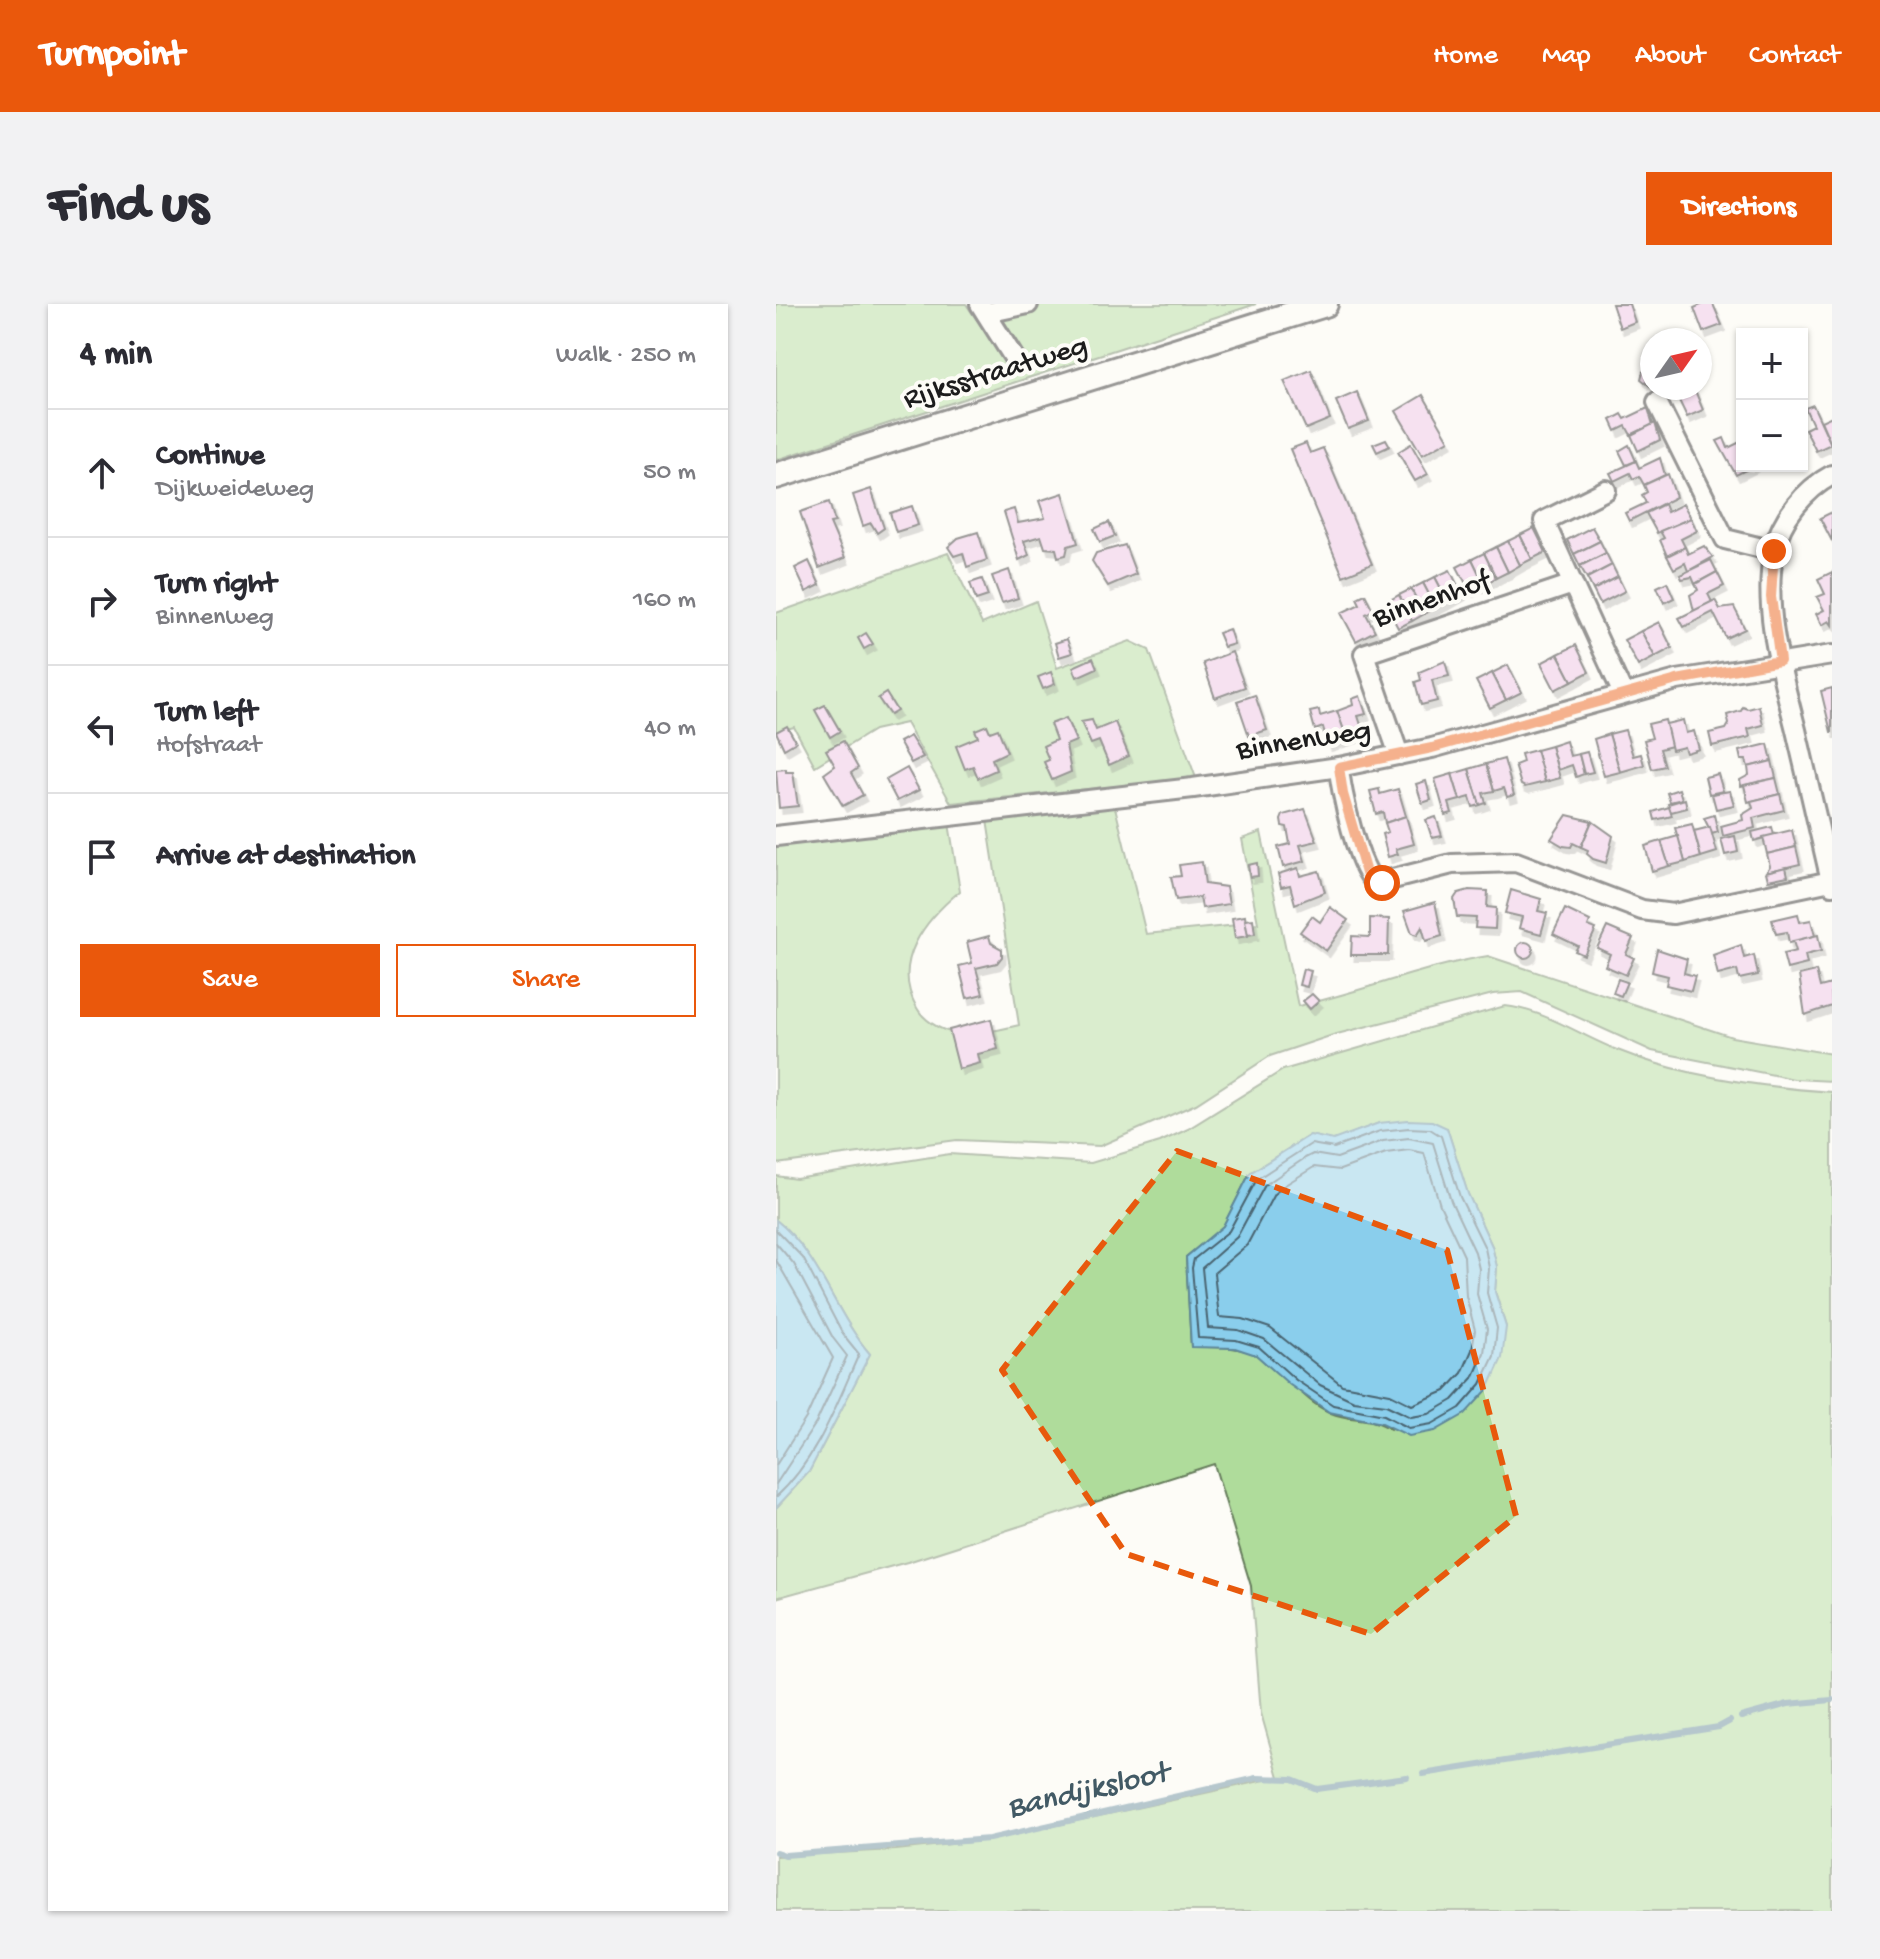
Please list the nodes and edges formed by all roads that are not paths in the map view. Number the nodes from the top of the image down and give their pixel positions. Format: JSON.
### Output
{"nodes":[{"id":1,"x":1028,"y":304,"type":"edge"},
{"id":2,"x":1325,"y":304,"type":"edge"},
{"id":3,"x":983,"y":309,"type":"edge"},
{"id":4,"x":1014,"y":358,"type":"dead end"},
{"id":5,"x":1657,"y":402,"type":"dead end"},
{"id":6,"x":1832,"y":475,"type":"edge"},
{"id":7,"x":776,"y":476,"type":"edge"},
{"id":8,"x":1606,"y":490,"type":"dead end"},
{"id":9,"x":1774,"y":551,"type":"junction"},
{"id":10,"x":1573,"y":584,"type":"junction"},
{"id":11,"x":1832,"y":655,"type":"edge"},
{"id":12,"x":1780,"y":661,"type":"junction"},
{"id":13,"x":1623,"y":694,"type":"junction"},
{"id":14,"x":1399,"y":755,"type":"junction"},
{"id":15,"x":1339,"y":767,"type":"junction"},
{"id":16,"x":1824,"y":815,"type":"edge"},
{"id":17,"x":776,"y":836,"type":"edge"},
{"id":18,"x":1832,"y":883,"type":"edge"}],
"edges":[{"from":1,"to":3,"type":"street"},
{"from":2,"to":7,"type":"main road","name":"Rijksstraatweg"},
{"from":3,"to":4,"type":"street"},
{"from":5,"to":9,"type":"street"},
{"from":6,"to":9,"type":"street"},
{"from":8,"to":10,"type":"street"},
{"from":9,"to":12,"type":"street"},
{"from":10,"to":13,"type":"street"},
{"from":10,"to":14,"type":"street","name":"Binnenhof"},
{"from":11,"to":12,"type":"street","name":"Binnenweg"},
{"from":12,"to":13,"type":"street","name":"Binnenweg"},
{"from":12,"to":16,"type":"street"},
{"from":13,"to":14,"type":"street","name":"Binnenweg"},
{"from":14,"to":15,"type":"street","name":"Binnenweg"},
{"from":15,"to":17,"type":"street","name":"Binnenweg"},
{"from":15,"to":18,"type":"street"},
{"from":16,"to":18,"type":"street"}]}
